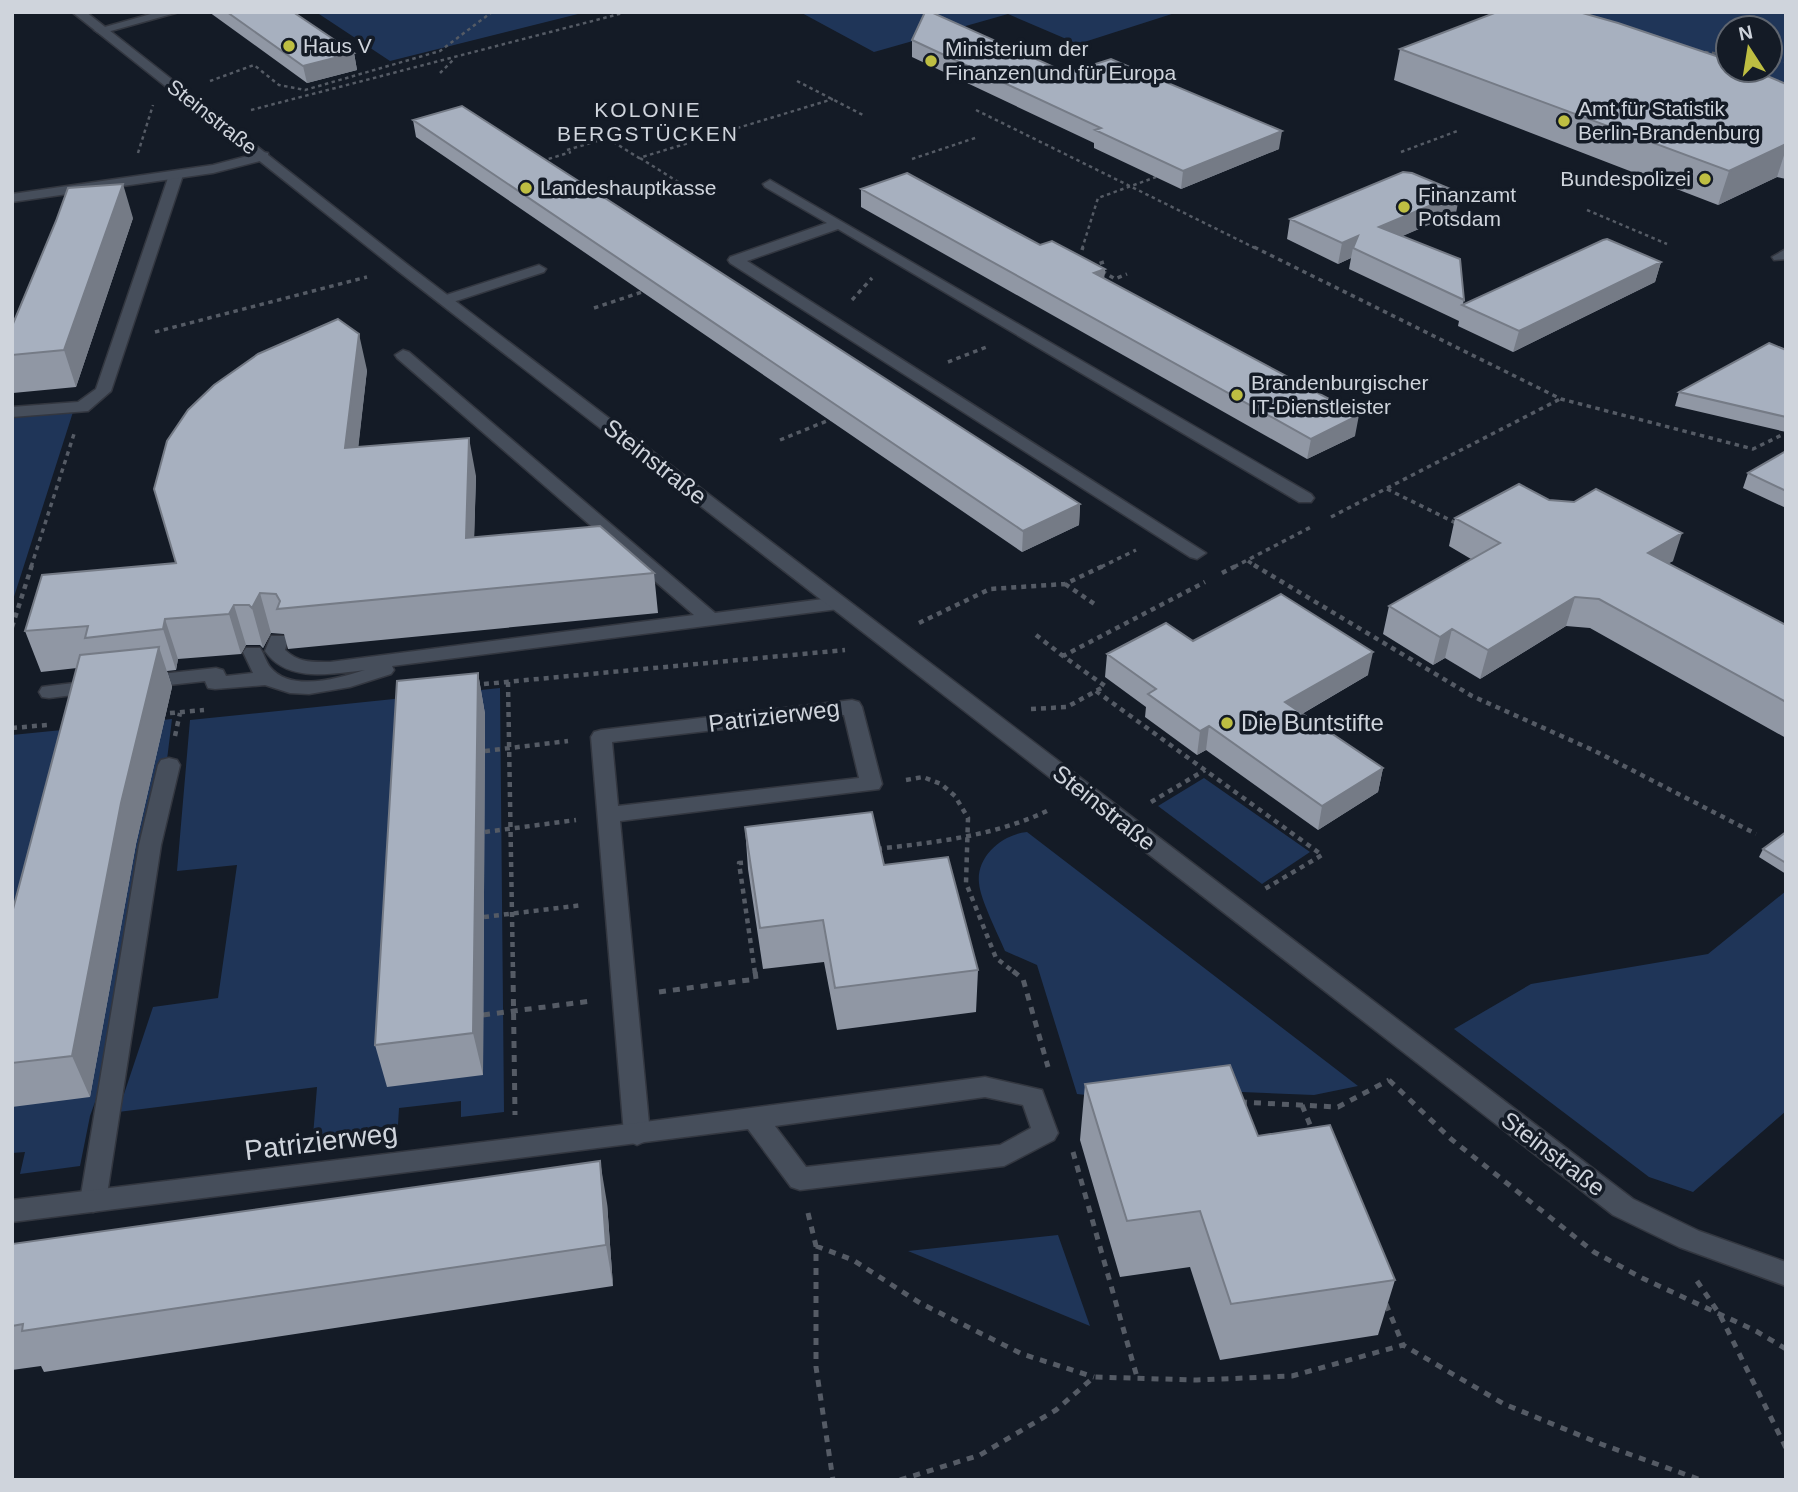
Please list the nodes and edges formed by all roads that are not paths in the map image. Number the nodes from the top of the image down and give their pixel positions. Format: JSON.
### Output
{"nodes":[{"id":1,"x":78,"y":12,"type":"edge"},
{"id":2,"x":173,"y":12,"type":"edge"},
{"id":3,"x":100,"y":30,"type":"junction"},
{"id":4,"x":263,"y":156,"type":"junction"},
{"id":5,"x":176,"y":175,"type":"junction"},
{"id":6,"x":771,"y":184,"type":"dead end"},
{"id":7,"x":12,"y":198,"type":"edge"},
{"id":8,"x":839,"y":224,"type":"junction"},
{"id":9,"x":539,"y":269,"type":"dead end"},
{"id":10,"x":445,"y":300,"type":"junction"},
{"id":11,"x":403,"y":355,"type":"dead end"},
{"id":12,"x":12,"y":412,"type":"edge"},
{"id":13,"x":1305,"y":498,"type":"dead end"},
{"id":14,"x":1197,"y":553,"type":"dead end"},
{"id":15,"x":838,"y":603,"type":"junction"},
{"id":16,"x":710,"y":620,"type":"junction"},
{"id":17,"x":278,"y":640,"type":"edge"},
{"id":18,"x":253,"y":652,"type":"edge"},
{"id":19,"x":422,"y":656,"type":"junction"},
{"id":20,"x":269,"y":678,"type":"junction"},
{"id":21,"x":49,"y":692,"type":"dead end"},
{"id":22,"x":169,"y":765,"type":"dead end"},
{"id":23,"x":608,"y":815,"type":"junction"},
{"id":24,"x":754,"y":1118,"type":"junction"},
{"id":25,"x":637,"y":1134,"type":"junction"},
{"id":26,"x":93,"y":1201,"type":"junction"},
{"id":27,"x":12,"y":1211,"type":"edge"},
{"id":28,"x":1786,"y":1274,"type":"edge"}],
"edges":[{"from":1,"to":3,"type":"street","name":"Steinstraße"},
{"from":2,"to":3,"type":"street"},
{"from":3,"to":4,"type":"street","name":"Steinstraße"},
{"from":4,"to":5,"type":"street"},
{"from":4,"to":10,"type":"street","name":"Steinstraße"},
{"from":5,"to":7,"type":"street"},
{"from":5,"to":12,"type":"street"},
{"from":6,"to":8,"type":"street"},
{"from":8,"to":13,"type":"street"},
{"from":8,"to":14,"type":"street"},
{"from":9,"to":10,"type":"street"},
{"from":10,"to":15,"type":"street","name":"Steinstraße"},
{"from":11,"to":16,"type":"street"},
{"from":15,"to":16,"type":"street"},
{"from":15,"to":28,"type":"street","name":"Steinstraße"},
{"from":16,"to":19,"type":"street"},
{"from":17,"to":19,"type":"street"},
{"from":18,"to":20,"type":"street"},
{"from":19,"to":20,"type":"street"},
{"from":20,"to":21,"type":"street"},
{"from":22,"to":26,"type":"street"},
{"from":23,"to":23,"type":"street","name":"Patrizierweg"},
{"from":23,"to":25,"type":"street"},
{"from":24,"to":24,"type":"street","name":"Patrizierweg"},
{"from":24,"to":25,"type":"street","name":"Patrizierweg"},
{"from":25,"to":26,"type":"street","name":"Patrizierweg"},
{"from":26,"to":27,"type":"street","name":"Patrizierweg"}]}
